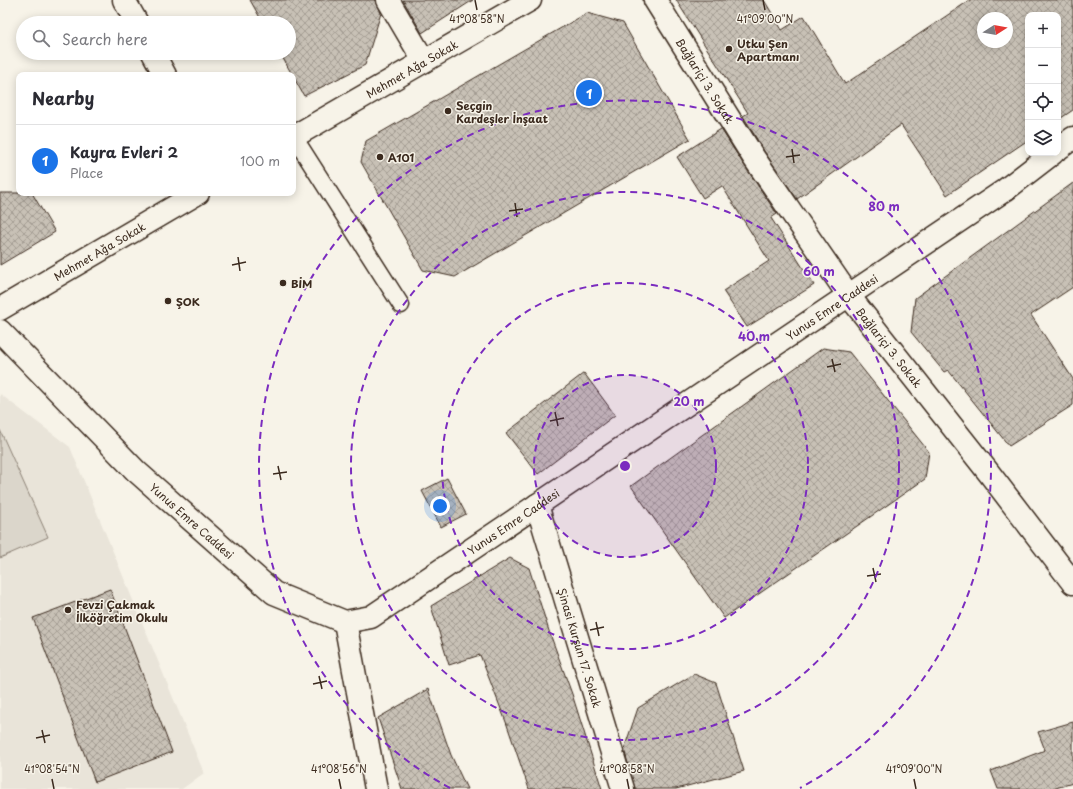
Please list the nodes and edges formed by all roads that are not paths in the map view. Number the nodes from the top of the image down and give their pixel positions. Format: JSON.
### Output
{"nodes":[{"id":1,"x":124,"y":0,"type":"edge"},
{"id":2,"x":388,"y":0,"type":"edge"},
{"id":3,"x":530,"y":0,"type":"edge"},
{"id":4,"x":655,"y":0,"type":"edge"},
{"id":5,"x":133,"y":16,"type":"edge"},
{"id":6,"x":157,"y":60,"type":"edge"},
{"id":7,"x":424,"y":61,"type":"junction"},
{"id":8,"x":163,"y":72,"type":"edge"},
{"id":9,"x":296,"y":135,"type":"edge"},
{"id":10,"x":1073,"y":138,"type":"edge"},
{"id":11,"x":296,"y":142,"type":"edge"},
{"id":12,"x":1061,"y":148,"type":"edge"},
{"id":13,"x":1049,"y":156,"type":"edge"},
{"id":14,"x":193,"y":196,"type":"edge"},
{"id":15,"x":849,"y":296,"type":"junction"},
{"id":16,"x":401,"y":305,"type":"dead end"},
{"id":17,"x":0,"y":309,"type":"edge"},
{"id":18,"x":0,"y":331,"type":"edge"},
{"id":19,"x":537,"y":505,"type":"junction"},
{"id":20,"x":1073,"y":583,"type":"edge"},
{"id":21,"x":345,"y":622,"type":"junction"},
{"id":22,"x":376,"y":789,"type":"edge"},
{"id":23,"x":623,"y":789,"type":"edge"}],
"edges":[{"from":1,"to":5,"type":"street"},
{"from":2,"to":7,"type":"street"},
{"from":3,"to":7,"type":"street","name":"Mehmet Ağa Sokak"},
{"from":4,"to":15,"type":"street","name":"Bağlariçi 3. Sokak"},
{"from":6,"to":8,"type":"street"},
{"from":7,"to":9,"type":"street","name":"Mehmet Ağa Sokak"},
{"from":10,"to":12,"type":"street"},
{"from":11,"to":16,"type":"lane"},
{"from":13,"to":15,"type":"street","name":"Yunus Emre Caddesi"},
{"from":14,"to":17,"type":"street","name":"Mehmet Ağa Sokak"},
{"from":15,"to":19,"type":"street","name":"Yunus Emre Caddesi"},
{"from":15,"to":20,"type":"street","name":"Bağlariçi 3. Sokak"},
{"from":18,"to":21,"type":"street","name":"Yunus Emre Caddesi"},
{"from":19,"to":21,"type":"street","name":"Yunus Emre Caddesi"},
{"from":19,"to":23,"type":"street","name":"Şinasi Kurşun 17. Sokak"},
{"from":21,"to":22,"type":"street"}]}
